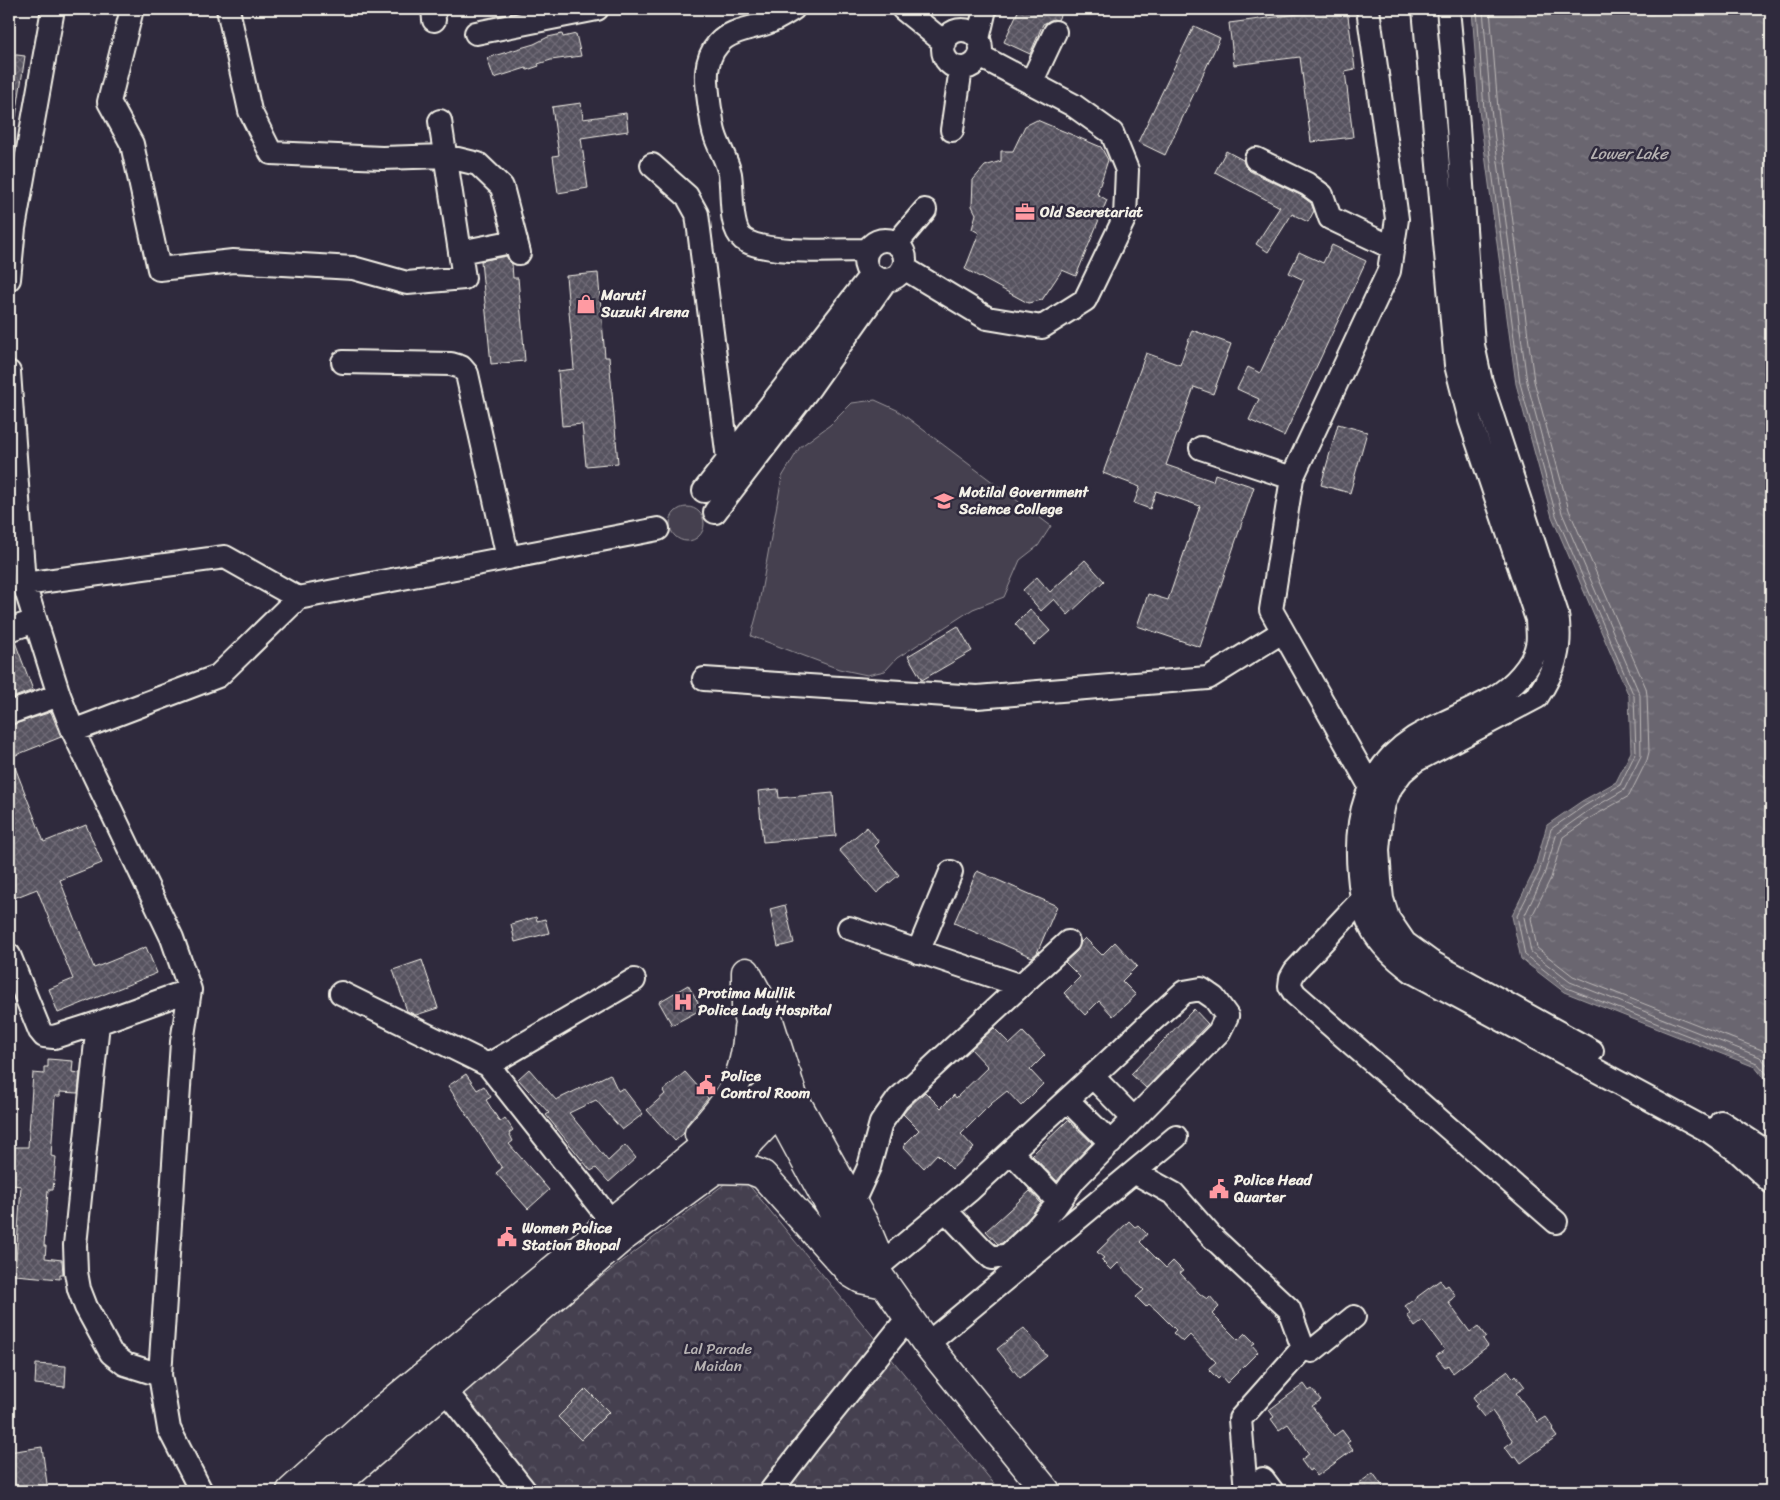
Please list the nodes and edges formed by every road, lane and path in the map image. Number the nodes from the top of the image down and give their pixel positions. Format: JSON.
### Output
{"nodes":[{"id":1,"x":53,"y":9,"type":"edge"},
{"id":2,"x":132,"y":9,"type":"edge"},
{"id":3,"x":228,"y":9,"type":"edge"},
{"id":4,"x":597,"y":9,"type":"edge"},
{"id":5,"x":793,"y":9,"type":"edge"},
{"id":6,"x":903,"y":9,"type":"edge"},
{"id":7,"x":969,"y":9,"type":"edge"},
{"id":8,"x":985,"y":9,"type":"edge"},
{"id":9,"x":1368,"y":9,"type":"edge"},
{"id":10,"x":1424,"y":9,"type":"edge"},
{"id":11,"x":1448,"y":9,"type":"edge"},
{"id":12,"x":1055,"y":32,"type":"dead end"},
{"id":13,"x":476,"y":33,"type":"dead end"},
{"id":14,"x":975,"y":42,"type":"junction"},
{"id":15,"x":945,"y":43,"type":"junction"},
{"id":16,"x":961,"y":68,"type":"junction"},
{"id":17,"x":1031,"y":83,"type":"junction"},
{"id":18,"x":440,"y":121,"type":"dead end"},
{"id":19,"x":952,"y":130,"type":"dead end"},
{"id":20,"x":445,"y":156,"type":"junction"},
{"id":21,"x":1256,"y":158,"type":"dead end"},
{"id":22,"x":652,"y":165,"type":"dead end"},
{"id":23,"x":925,"y":210,"type":"dead end"},
{"id":24,"x":11,"y":227,"type":"edge"},
{"id":25,"x":897,"y":243,"type":"junction"},
{"id":26,"x":1393,"y":248,"type":"junction"},
{"id":27,"x":867,"y":250,"type":"junction"},
{"id":28,"x":460,"y":252,"type":"junction"},
{"id":29,"x":887,"y":274,"type":"junction"},
{"id":30,"x":9,"y":279,"type":"edge"},
{"id":31,"x":343,"y":362,"type":"dead end"},
{"id":32,"x":9,"y":372,"type":"edge"},
{"id":33,"x":1201,"y":448,"type":"dead end"},
{"id":34,"x":728,"y":459,"type":"junction"},
{"id":35,"x":1292,"y":478,"type":"junction"},
{"id":36,"x":704,"y":491,"type":"dead end"},
{"id":37,"x":715,"y":512,"type":"dead end"},
{"id":38,"x":658,"y":529,"type":"dead end"},
{"id":39,"x":508,"y":558,"type":"junction"},
{"id":40,"x":24,"y":584,"type":"junction"},
{"id":41,"x":298,"y":598,"type":"junction"},
{"id":42,"x":35,"y":621,"type":"junction"},
{"id":43,"x":9,"y":630,"type":"edge"},
{"id":44,"x":1282,"y":632,"type":"junction"},
{"id":45,"x":704,"y":679,"type":"dead end"},
{"id":46,"x":58,"y":695,"type":"junction"},
{"id":47,"x":9,"y":713,"type":"edge"},
{"id":48,"x":72,"y":732,"type":"junction"},
{"id":49,"x":1370,"y":786,"type":"junction"},
{"id":50,"x":951,"y":872,"type":"dead end"},
{"id":51,"x":1380,"y":880,"type":"junction"},
{"id":52,"x":1361,"y":901,"type":"junction"},
{"id":53,"x":849,"y":928,"type":"dead end"},
{"id":54,"x":1068,"y":942,"type":"dead end"},
{"id":55,"x":918,"y":952,"type":"junction"},
{"id":56,"x":9,"y":955,"type":"edge"},
{"id":57,"x":746,"y":972,"type":"junction"},
{"id":58,"x":634,"y":980,"type":"dead end"},
{"id":59,"x":1019,"y":985,"type":"junction"},
{"id":60,"x":190,"y":990,"type":"junction"},
{"id":61,"x":341,"y":993,"type":"dead end"},
{"id":62,"x":748,"y":1022,"type":"junction"},
{"id":63,"x":98,"y":1023,"type":"junction"},
{"id":64,"x":488,"y":1065,"type":"junction"},
{"id":65,"x":1092,"y":1076,"type":"junction"},
{"id":66,"x":782,"y":1093,"type":"junction"},
{"id":67,"x":1067,"y":1100,"type":"junction"},
{"id":68,"x":1134,"y":1119,"type":"junction"},
{"id":69,"x":1176,"y":1137,"type":"dead end"},
{"id":70,"x":1111,"y":1143,"type":"junction"},
{"id":71,"x":1011,"y":1152,"type":"junction"},
{"id":72,"x":1771,"y":1157,"type":"edge"},
{"id":73,"x":716,"y":1169,"type":"junction"},
{"id":74,"x":1134,"y":1172,"type":"junction"},
{"id":75,"x":1771,"y":1182,"type":"edge"},
{"id":76,"x":650,"y":1189,"type":"junction"},
{"id":77,"x":856,"y":1192,"type":"junction"},
{"id":78,"x":1058,"y":1201,"type":"junction"},
{"id":79,"x":946,"y":1210,"type":"junction"},
{"id":80,"x":611,"y":1221,"type":"junction"},
{"id":81,"x":1556,"y":1222,"type":"dead end"},
{"id":82,"x":867,"y":1231,"type":"junction"},
{"id":83,"x":883,"y":1274,"type":"junction"},
{"id":84,"x":1354,"y":1317,"type":"dead end"},
{"id":85,"x":908,"y":1318,"type":"junction"},
{"id":86,"x":927,"y":1344,"type":"junction"},
{"id":87,"x":1303,"y":1348,"type":"junction"},
{"id":88,"x":160,"y":1375,"type":"junction"},
{"id":89,"x":445,"y":1390,"type":"junction"},
{"id":90,"x":201,"y":1491,"type":"edge"},
{"id":91,"x":291,"y":1491,"type":"edge"},
{"id":92,"x":328,"y":1491,"type":"edge"},
{"id":93,"x":525,"y":1491,"type":"edge"},
{"id":94,"x":771,"y":1491,"type":"edge"},
{"id":95,"x":1046,"y":1491,"type":"edge"},
{"id":96,"x":1246,"y":1491,"type":"edge"},
{"id":97,"x":1272,"y":1491,"type":"edge"}],
"edges":[{"from":1,"to":24,"type":"street"},
{"from":2,"to":28,"type":"street"},
{"from":3,"to":20,"type":"street"},
{"from":4,"to":13,"type":"street"},
{"from":5,"to":27,"type":"street"},
{"from":6,"to":15,"type":"street"},
{"from":7,"to":14,"type":"street"},
{"from":8,"to":14,"type":"street"},
{"from":9,"to":26,"type":"street"},
{"from":10,"to":49,"type":"street"},
{"from":11,"to":51,"type":"street"},
{"from":12,"to":17,"type":"street"},
{"from":14,"to":15,"type":"street"},
{"from":14,"to":16,"type":"street"},
{"from":14,"to":17,"type":"street"},
{"from":15,"to":16,"type":"street"},
{"from":16,"to":19,"type":"street"},
{"from":17,"to":29,"type":"street"},
{"from":18,"to":20,"type":"street"},
{"from":20,"to":28,"type":"street"},
{"from":20,"to":28,"type":"street"},
{"from":21,"to":26,"type":"street"},
{"from":22,"to":34,"type":"street"},
{"from":23,"to":25,"type":"street"},
{"from":24,"to":30,"type":"street"},
{"from":25,"to":27,"type":"street"},
{"from":25,"to":29,"type":"street"},
{"from":26,"to":35,"type":"street"},
{"from":27,"to":29,"type":"street"},
{"from":29,"to":34,"type":"street"},
{"from":29,"to":37,"type":"street"},
{"from":31,"to":39,"type":"street"},
{"from":32,"to":40,"type":"street"},
{"from":33,"to":35,"type":"street"},
{"from":34,"to":36,"type":"street"},
{"from":35,"to":44,"type":"street"},
{"from":38,"to":39,"type":"street"},
{"from":39,"to":41,"type":"street"},
{"from":40,"to":41,"type":"street"},
{"from":40,"to":42,"type":"street"},
{"from":41,"to":48,"type":"street"},
{"from":42,"to":43,"type":"street"},
{"from":42,"to":46,"type":"street"},
{"from":44,"to":45,"type":"street"},
{"from":44,"to":49,"type":"street"},
{"from":46,"to":47,"type":"street"},
{"from":46,"to":48,"type":"street"},
{"from":48,"to":60,"type":"street"},
{"from":49,"to":52,"type":"street"},
{"from":50,"to":55,"type":"street"},
{"from":51,"to":52,"type":"street"},
{"from":51,"to":72,"type":"street"},
{"from":52,"to":75,"type":"street"},
{"from":52,"to":81,"type":"street"},
{"from":53,"to":55,"type":"street"},
{"from":54,"to":59,"type":"street"},
{"from":55,"to":59,"type":"street"},
{"from":56,"to":63,"type":"street"},
{"from":57,"to":62,"type":"main road"},
{"from":57,"to":66,"type":"main road"},
{"from":57,"to":77,"type":"main road"},
{"from":58,"to":64,"type":"street"},
{"from":59,"to":77,"type":"street"},
{"from":60,"to":63,"type":"street"},
{"from":60,"to":88,"type":"street"},
{"from":61,"to":64,"type":"street"},
{"from":62,"to":66,"type":"main road"},
{"from":62,"to":76,"type":"main road"},
{"from":63,"to":88,"type":"street"},
{"from":64,"to":80,"type":"street"},
{"from":65,"to":67,"type":"street"},
{"from":65,"to":68,"type":"street"},
{"from":65,"to":68,"type":"street"},
{"from":66,"to":73,"type":"main road"},
{"from":66,"to":76,"type":"main road"},
{"from":66,"to":82,"type":"main road"},
{"from":66,"to":83,"type":"main road"},
{"from":67,"to":70,"type":"street"},
{"from":67,"to":71,"type":"street"},
{"from":68,"to":70,"type":"street"},
{"from":69,"to":74,"type":"street"},
{"from":70,"to":78,"type":"street"},
{"from":71,"to":78,"type":"street"},
{"from":71,"to":79,"type":"street"},
{"from":73,"to":83,"type":"main road"},
{"from":73,"to":89,"type":"main road"},
{"from":74,"to":86,"type":"street"},
{"from":74,"to":87,"type":"street"},
{"from":76,"to":80,"type":"main road"},
{"from":77,"to":82,"type":"main road"},
{"from":78,"to":79,"type":"street"},
{"from":79,"to":83,"type":"street"},
{"from":80,"to":91,"type":"main road"},
{"from":82,"to":83,"type":"main road"},
{"from":83,"to":85,"type":"main road"},
{"from":84,"to":87,"type":"street"},
{"from":85,"to":86,"type":"main road"},
{"from":85,"to":94,"type":"street"},
{"from":86,"to":95,"type":"main road"},
{"from":87,"to":96,"type":"street"},
{"from":88,"to":90,"type":"street"},
{"from":89,"to":92,"type":"main road"},
{"from":89,"to":93,"type":"street"},
{"from":96,"to":97,"type":"street"}]}
